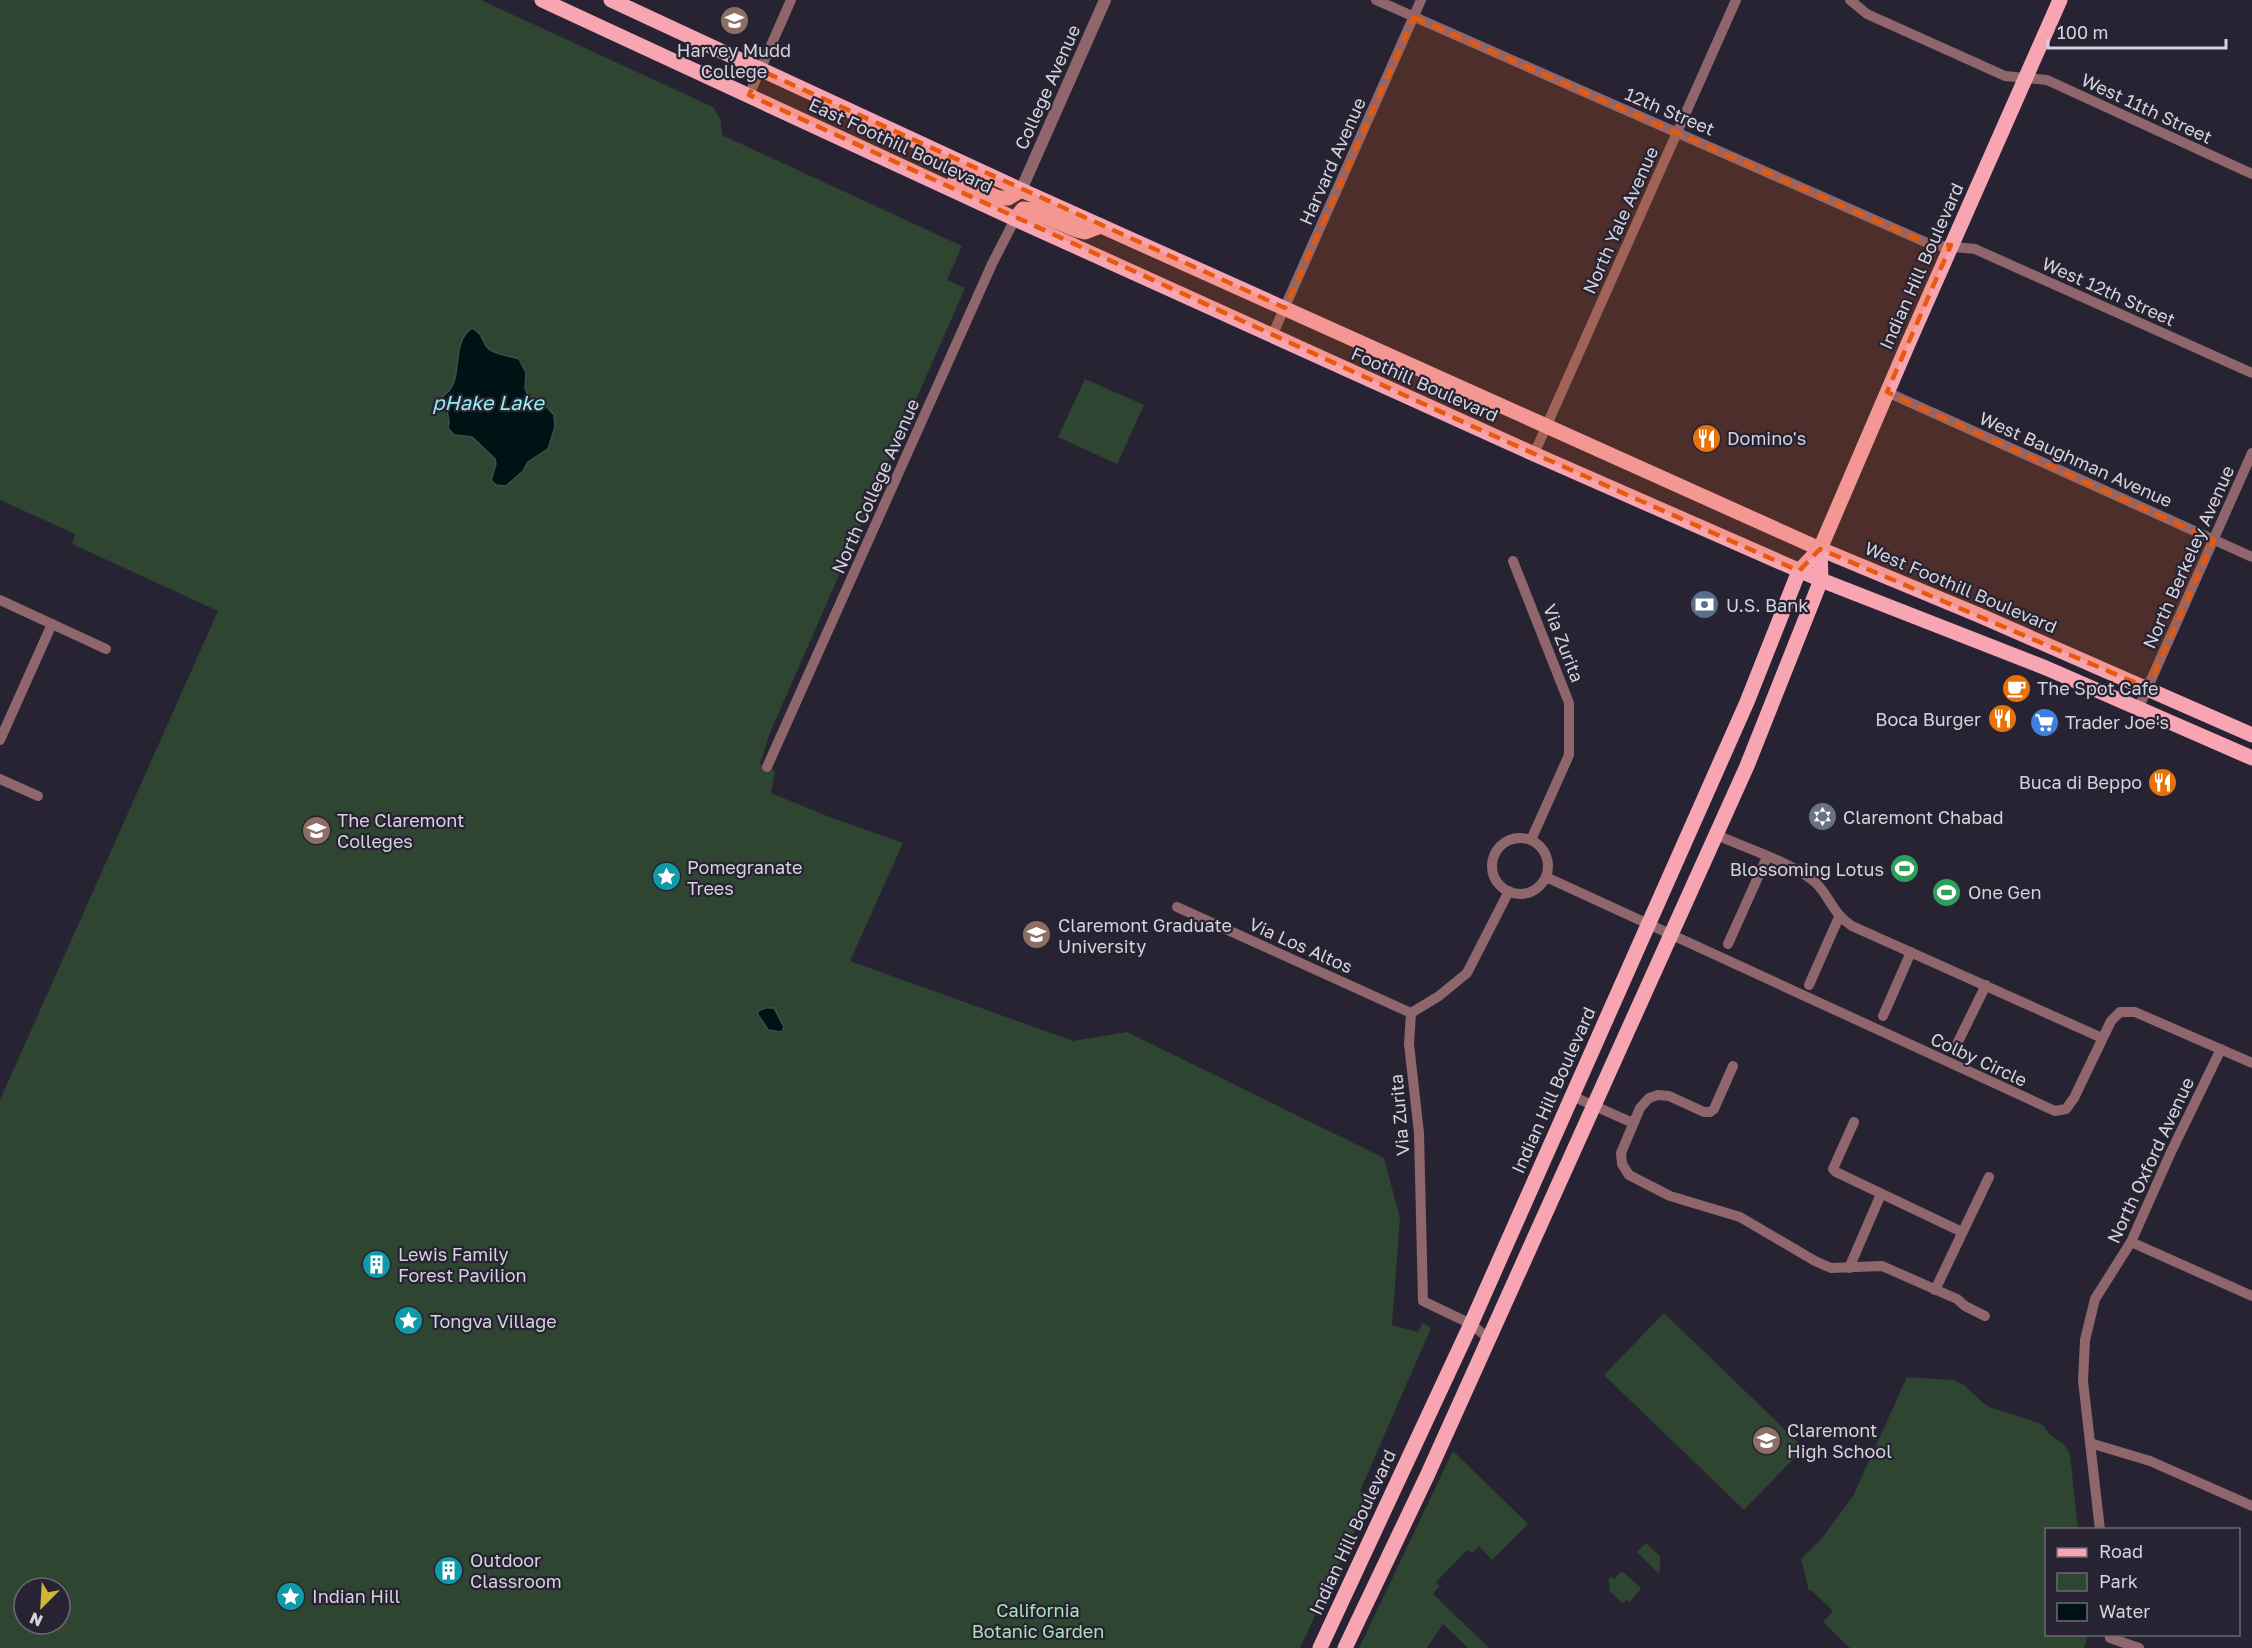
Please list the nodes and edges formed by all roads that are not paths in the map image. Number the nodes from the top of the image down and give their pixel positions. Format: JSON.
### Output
{"nodes":[{"id":1,"x":542,"y":0,"type":"edge"},
{"id":2,"x":610,"y":0,"type":"edge"},
{"id":3,"x":791,"y":0,"type":"edge"},
{"id":4,"x":1106,"y":0,"type":"edge"},
{"id":5,"x":1376,"y":0,"type":"edge"},
{"id":6,"x":1421,"y":0,"type":"edge"},
{"id":7,"x":1736,"y":0,"type":"edge"},
{"id":8,"x":1850,"y":0,"type":"edge"},
{"id":9,"x":2060,"y":0,"type":"edge"},
{"id":10,"x":1414,"y":17,"type":"junction"},
{"id":11,"x":760,"y":70,"type":"junction"},
{"id":12,"x":2026,"y":78,"type":"junction"},
{"id":13,"x":749,"y":95,"type":"junction"},
{"id":14,"x":1677,"y":133,"type":"junction"},
{"id":15,"x":2252,"y":174,"type":"edge"},
{"id":16,"x":926,"y":178,"type":"junction"},
{"id":17,"x":1021,"y":190,"type":"junction"},
{"id":18,"x":1014,"y":219,"type":"junction"},
{"id":19,"x":1101,"y":226,"type":"junction"},
{"id":20,"x":1951,"y":245,"type":"junction"},
{"id":21,"x":1284,"y":308,"type":"junction"},
{"id":22,"x":1272,"y":336,"type":"junction"},
{"id":23,"x":2252,"y":373,"type":"edge"},
{"id":24,"x":1887,"y":392,"type":"junction"},
{"id":25,"x":1546,"y":426,"type":"junction"},
{"id":26,"x":2252,"y":453,"type":"edge"},
{"id":27,"x":1534,"y":454,"type":"junction"},
{"id":28,"x":2214,"y":540,"type":"junction"},
{"id":29,"x":1820,"y":549,"type":"junction"},
{"id":30,"x":2252,"y":557,"type":"edge"},
{"id":31,"x":1513,"y":561,"type":"dead end"},
{"id":32,"x":1799,"y":570,"type":"junction"},
{"id":33,"x":1821,"y":580,"type":"junction"},
{"id":34,"x":0,"y":600,"type":"edge"},
{"id":35,"x":52,"y":624,"type":"junction"},
{"id":36,"x":106,"y":649,"type":"dead end"},
{"id":37,"x":2148,"y":688,"type":"junction"},
{"id":38,"x":2139,"y":707,"type":"junction"},
{"id":39,"x":2252,"y":735,"type":"edge"},
{"id":40,"x":0,"y":740,"type":"edge"},
{"id":41,"x":2252,"y":758,"type":"edge"},
{"id":42,"x":767,"y":767,"type":"dead end"},
{"id":43,"x":0,"y":779,"type":"edge"},
{"id":44,"x":38,"y":796,"type":"dead end"},
{"id":45,"x":1714,"y":834,"type":"junction"},
{"id":46,"x":1531,"y":840,"type":"junction"},
{"id":47,"x":1767,"y":857,"type":"junction"},
{"id":48,"x":1546,"y":877,"type":"junction"},
{"id":49,"x":1509,"y":891,"type":"junction"},
{"id":50,"x":1177,"y":907,"type":"dead end"},
{"id":51,"x":1839,"y":917,"type":"junction"},
{"id":52,"x":1648,"y":925,"type":"junction"},
{"id":53,"x":1669,"y":935,"type":"junction"},
{"id":54,"x":1728,"y":944,"type":"dead end"},
{"id":55,"x":1911,"y":952,"type":"junction"},
{"id":56,"x":1809,"y":984,"type":"dead end"},
{"id":57,"x":1986,"y":985,"type":"junction"},
{"id":58,"x":1411,"y":1012,"type":"junction"},
{"id":59,"x":1883,"y":1016,"type":"dead end"},
{"id":60,"x":2102,"y":1038,"type":"junction"},
{"id":61,"x":1955,"y":1048,"type":"dead end"},
{"id":62,"x":2220,"y":1049,"type":"junction"},
{"id":63,"x":2252,"y":1064,"type":"edge"},
{"id":64,"x":1733,"y":1066,"type":"dead end"},
{"id":65,"x":1572,"y":1096,"type":"junction"},
{"id":66,"x":1592,"y":1105,"type":"junction"},
{"id":67,"x":1854,"y":1122,"type":"dead end"},
{"id":68,"x":1633,"y":1123,"type":"junction"},
{"id":69,"x":1989,"y":1177,"type":"dead end"},
{"id":70,"x":1881,"y":1194,"type":"junction"},
{"id":71,"x":1962,"y":1232,"type":"junction"},
{"id":72,"x":2132,"y":1242,"type":"junction"},
{"id":73,"x":1849,"y":1268,"type":"junction"},
{"id":74,"x":1935,"y":1290,"type":"junction"},
{"id":75,"x":2252,"y":1296,"type":"edge"},
{"id":76,"x":1985,"y":1316,"type":"dead end"},
{"id":77,"x":1471,"y":1324,"type":"junction"},
{"id":78,"x":1488,"y":1338,"type":"junction"},
{"id":79,"x":2090,"y":1443,"type":"junction"},
{"id":80,"x":2252,"y":1506,"type":"edge"},
{"id":81,"x":2100,"y":1528,"type":"edge"},
{"id":82,"x":2109,"y":1640,"type":"edge"},
{"id":83,"x":1320,"y":1648,"type":"edge"},
{"id":84,"x":1345,"y":1648,"type":"edge"},
{"id":85,"x":2139,"y":1648,"type":"edge"}],
"edges":[{"from":1,"to":13,"type":"main road","name":"East Foothill Boulevard"},
{"from":2,"to":11,"type":"main road","name":"East Foothill Boulevard"},
{"from":3,"to":11,"type":"street"},
{"from":4,"to":17,"type":"street","name":"College Avenue"},
{"from":5,"to":10,"type":"street","name":"12th Street"},
{"from":6,"to":10,"type":"street","name":"Harvard Avenue"},
{"from":7,"to":14,"type":"street","name":"North Yale Avenue"},
{"from":8,"to":12,"type":"street","name":"West 11th Street"},
{"from":9,"to":12,"type":"main road","name":"Indian Hill Boulevard"},
{"from":10,"to":14,"type":"street","name":"12th Street"},
{"from":10,"to":21,"type":"street","name":"Harvard Avenue"},
{"from":11,"to":13,"type":"street"},
{"from":11,"to":17,"type":"main road","name":"East Foothill Boulevard"},
{"from":12,"to":15,"type":"street","name":"West 11th Street"},
{"from":12,"to":20,"type":"main road","name":"Indian Hill Boulevard"},
{"from":13,"to":16,"type":"main road","name":"East Foothill Boulevard"},
{"from":14,"to":20,"type":"street","name":"12th Street"},
{"from":14,"to":25,"type":"street","name":"North Yale Avenue"},
{"from":16,"to":17,"type":"main road"},
{"from":16,"to":18,"type":"main road","name":"East Foothill Boulevard"},
{"from":17,"to":19,"type":"main road","name":"Foothill Boulevard"},
{"from":18,"to":19,"type":"main road"},
{"from":18,"to":22,"type":"main road","name":"Foothill Boulevard"},
{"from":18,"to":42,"type":"street","name":"North College Avenue"},
{"from":19,"to":21,"type":"main road","name":"Foothill Boulevard"},
{"from":20,"to":23,"type":"street","name":"West 12th Street"},
{"from":20,"to":24,"type":"main road","name":"Indian Hill Boulevard"},
{"from":21,"to":22,"type":"street","name":"Harvard Avenue"},
{"from":21,"to":25,"type":"main road","name":"Foothill Boulevard"},
{"from":22,"to":27,"type":"main road","name":"Foothill Boulevard"},
{"from":24,"to":28,"type":"street","name":"West Baughman Avenue"},
{"from":24,"to":29,"type":"main road","name":"Indian Hill Boulevard"},
{"from":25,"to":27,"type":"street","name":"North Yale Avenue"},
{"from":25,"to":29,"type":"main road","name":"Foothill Boulevard"},
{"from":26,"to":28,"type":"street","name":"North Berkeley Avenue"},
{"from":27,"to":32,"type":"main road","name":"Foothill Boulevard"},
{"from":28,"to":30,"type":"street","name":"West Baughman Avenue"},
{"from":28,"to":37,"type":"street","name":"North Berkeley Avenue"},
{"from":29,"to":32,"type":"main road","name":"Indian Hill Boulevard"},
{"from":29,"to":33,"type":"main road","name":"Indian Hill Boulevard"},
{"from":29,"to":37,"type":"main road","name":"West Foothill Boulevard"},
{"from":31,"to":46,"type":"street","name":"Via Zurita"},
{"from":32,"to":33,"type":"main road","name":"Foothill Boulevard"},
{"from":32,"to":52,"type":"main road","name":"Indian Hill Boulevard"},
{"from":33,"to":38,"type":"main road"},
{"from":33,"to":45,"type":"main road","name":"Indian Hill Boulevard"},
{"from":34,"to":35,"type":"street"},
{"from":35,"to":36,"type":"street"},
{"from":35,"to":40,"type":"street"},
{"from":37,"to":38,"type":"street","name":"North Berkeley Avenue"},
{"from":37,"to":39,"type":"main road"},
{"from":38,"to":41,"type":"main road"},
{"from":43,"to":44,"type":"street"},
{"from":45,"to":47,"type":"street"},
{"from":45,"to":53,"type":"main road","name":"Indian Hill Boulevard"},
{"from":46,"to":48,"type":"street"},
{"from":46,"to":49,"type":"street"},
{"from":47,"to":51,"type":"street"},
{"from":47,"to":54,"type":"street"},
{"from":48,"to":49,"type":"street"},
{"from":48,"to":52,"type":"street","name":"Colby Circle"},
{"from":49,"to":58,"type":"street"},
{"from":50,"to":58,"type":"street","name":"Via Los Altos"},
{"from":51,"to":55,"type":"street"},
{"from":51,"to":56,"type":"street"},
{"from":52,"to":53,"type":"street","name":"Colby Circle"},
{"from":52,"to":65,"type":"main road","name":"Indian Hill Boulevard"},
{"from":53,"to":60,"type":"street","name":"Colby Circle"},
{"from":53,"to":66,"type":"main road","name":"Indian Hill Boulevard"},
{"from":55,"to":57,"type":"street"},
{"from":55,"to":59,"type":"street"},
{"from":57,"to":60,"type":"street"},
{"from":57,"to":61,"type":"street"},
{"from":58,"to":77,"type":"street","name":"Via Zurita"},
{"from":60,"to":62,"type":"street","name":"Colby Circle"},
{"from":62,"to":63,"type":"street","name":"Colby Circle"},
{"from":62,"to":72,"type":"street","name":"North Oxford Avenue"},
{"from":64,"to":68,"type":"street"},
{"from":65,"to":66,"type":"street"},
{"from":65,"to":77,"type":"main road","name":"Indian Hill Boulevard"},
{"from":66,"to":68,"type":"street"},
{"from":66,"to":78,"type":"main road","name":"Indian Hill Boulevard"},
{"from":67,"to":70,"type":"street"},
{"from":68,"to":73,"type":"street"},
{"from":69,"to":71,"type":"street"},
{"from":70,"to":71,"type":"street"},
{"from":70,"to":73,"type":"street"},
{"from":71,"to":74,"type":"street"},
{"from":72,"to":75,"type":"street"},
{"from":72,"to":79,"type":"street","name":"North Oxford Avenue"},
{"from":73,"to":74,"type":"street"},
{"from":74,"to":76,"type":"street"},
{"from":77,"to":78,"type":"street","name":"Via Zurita"},
{"from":77,"to":83,"type":"main road","name":"Indian Hill Boulevard"},
{"from":78,"to":84,"type":"main road","name":"Indian Hill Boulevard"},
{"from":79,"to":80,"type":"street"},
{"from":79,"to":81,"type":"street","name":"North Oxford Avenue"},
{"from":82,"to":85,"type":"street"}]}
